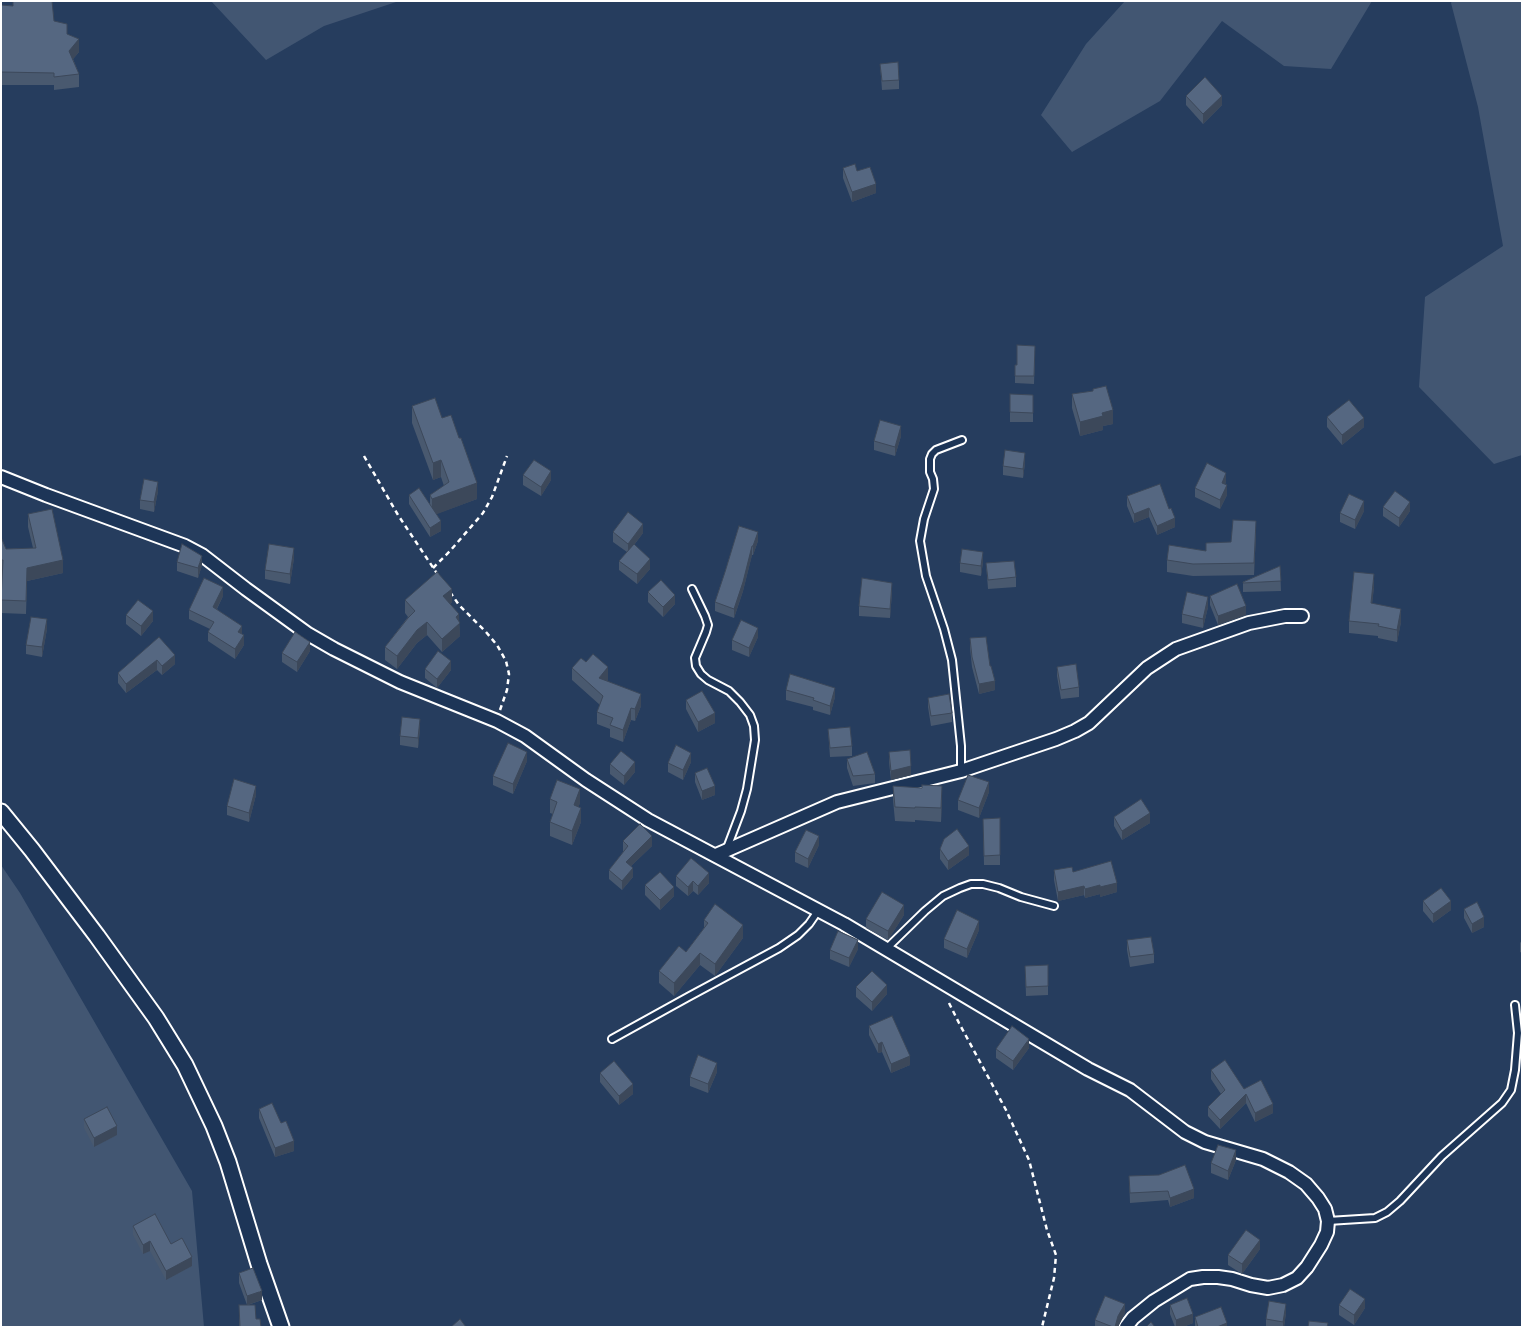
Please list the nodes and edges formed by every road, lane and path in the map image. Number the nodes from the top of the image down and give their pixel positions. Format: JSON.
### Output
{"nodes":[{"id":1,"x":962,"y":440,"type":"dead end"},
{"id":2,"x":364,"y":456,"type":"dead end"},
{"id":3,"x":507,"y":456,"type":"dead end"},
{"id":4,"x":1,"y":477,"type":"edge"},
{"id":5,"x":433,"y":568,"type":"junction"},
{"id":6,"x":442,"y":580,"type":"edge"},
{"id":7,"x":446,"y":586,"type":"edge"},
{"id":8,"x":692,"y":589,"type":"dead end"},
{"id":9,"x":1302,"y":616,"type":"dead end"},
{"id":10,"x":497,"y":721,"type":"junction"},
{"id":11,"x":961,"y":771,"type":"junction"},
{"id":12,"x":1,"y":812,"type":"edge"},
{"id":13,"x":721,"y":852,"type":"junction"},
{"id":14,"x":1054,"y":906,"type":"dead end"},
{"id":15,"x":818,"y":910,"type":"junction"},
{"id":16,"x":886,"y":949,"type":"junction"},
{"id":17,"x":939,"y":981,"type":"junction"},
{"id":18,"x":1515,"y":1006,"type":"dead end"},
{"id":19,"x":612,"y":1040,"type":"dead end"},
{"id":20,"x":1328,"y":1221,"type":"junction"},
{"id":21,"x":281,"y":1327,"type":"edge"},
{"id":22,"x":1042,"y":1327,"type":"edge"},
{"id":23,"x":1126,"y":1327,"type":"edge"}],
"edges":[{"from":1,"to":11,"type":"lane"},
{"from":2,"to":5,"type":"path"},
{"from":3,"to":5,"type":"path"},
{"from":4,"to":10,"type":"street"},
{"from":5,"to":6,"type":"path"},
{"from":7,"to":10,"type":"path"},
{"from":8,"to":13,"type":"lane"},
{"from":9,"to":11,"type":"street"},
{"from":10,"to":13,"type":"street"},
{"from":11,"to":13,"type":"street"},
{"from":12,"to":21,"type":"street"},
{"from":13,"to":15,"type":"street"},
{"from":14,"to":16,"type":"lane"},
{"from":15,"to":16,"type":"street"},
{"from":15,"to":19,"type":"lane"},
{"from":16,"to":17,"type":"street"},
{"from":17,"to":20,"type":"street"},
{"from":17,"to":22,"type":"path"},
{"from":18,"to":20,"type":"lane"},
{"from":20,"to":23,"type":"street"}]}
